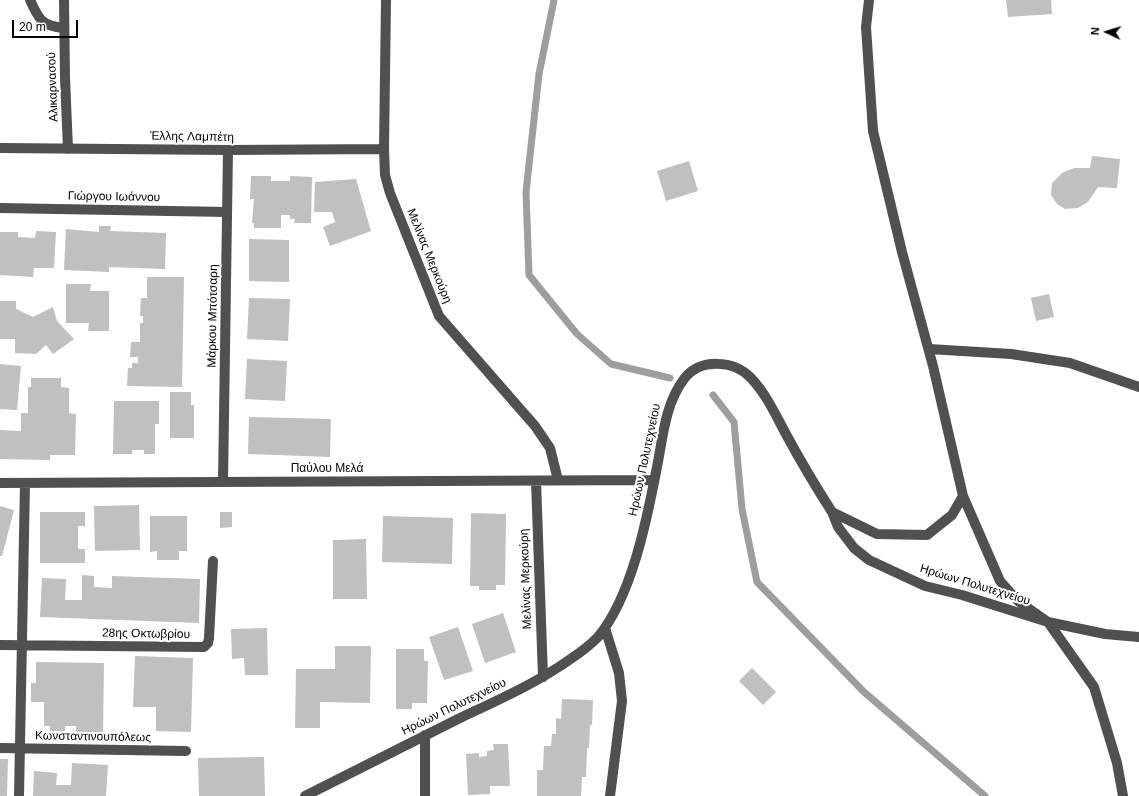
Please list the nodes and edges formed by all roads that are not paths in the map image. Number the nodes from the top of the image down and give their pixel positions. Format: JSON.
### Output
{"nodes":[{"id":1,"x":30,"y":0,"type":"edge"},
{"id":2,"x":64,"y":0,"type":"edge"},
{"id":3,"x":386,"y":0,"type":"edge"},
{"id":4,"x":869,"y":0,"type":"edge"},
{"id":5,"x":64,"y":28,"type":"junction"},
{"id":6,"x":0,"y":148,"type":"edge"},
{"id":7,"x":68,"y":148,"type":"junction"},
{"id":8,"x":384,"y":149,"type":"junction"},
{"id":9,"x":228,"y":150,"type":"junction"},
{"id":10,"x":0,"y":208,"type":"edge"},
{"id":11,"x":227,"y":212,"type":"junction"},
{"id":12,"x":929,"y":349,"type":"junction"},
{"id":13,"x":1139,"y":387,"type":"edge"},
{"id":14,"x":558,"y":480,"type":"junction"},
{"id":15,"x":654,"y":480,"type":"junction"},
{"id":16,"x":536,"y":481,"type":"junction"},
{"id":17,"x":223,"y":482,"type":"junction"},
{"id":18,"x":0,"y":483,"type":"edge"},
{"id":19,"x":25,"y":483,"type":"junction"},
{"id":20,"x":963,"y":496,"type":"junction"},
{"id":21,"x":832,"y":512,"type":"junction"},
{"id":22,"x":213,"y":561,"type":"dead end"},
{"id":23,"x":1048,"y":622,"type":"junction"},
{"id":24,"x":605,"y":628,"type":"junction"},
{"id":25,"x":1139,"y":638,"type":"edge"},
{"id":26,"x":0,"y":645,"type":"edge"},
{"id":27,"x":22,"y":645,"type":"junction"},
{"id":28,"x":543,"y":677,"type":"junction"},
{"id":29,"x":425,"y":735,"type":"junction"},
{"id":30,"x":0,"y":748,"type":"edge"},
{"id":31,"x":20,"y":748,"type":"junction"},
{"id":32,"x":186,"y":751,"type":"dead end"},
{"id":33,"x":19,"y":796,"type":"edge"},
{"id":34,"x":305,"y":796,"type":"edge"},
{"id":35,"x":425,"y":796,"type":"edge"},
{"id":36,"x":610,"y":796,"type":"edge"},
{"id":37,"x":1124,"y":796,"type":"edge"}],
"edges":[{"from":1,"to":5,"type":"street"},
{"from":2,"to":5,"type":"street","name":"Αλικαρνασού"},
{"from":3,"to":8,"type":"street","name":"Μελίνας Μερκούρη"},
{"from":4,"to":12,"type":"street"},
{"from":5,"to":7,"type":"street","name":"Αλικαρνασού"},
{"from":6,"to":7,"type":"street","name":"Έλλης Λαμπέτη"},
{"from":7,"to":9,"type":"street","name":"Έλλης Λαμπέτη"},
{"from":8,"to":9,"type":"street","name":"Έλλης Λαμπέτη"},
{"from":8,"to":14,"type":"street","name":"Μελίνας Μερκούρη"},
{"from":9,"to":11,"type":"street","name":"Μάρκου Μπότσαρη"},
{"from":10,"to":11,"type":"street","name":"Γιώργου Ιωάννου"},
{"from":11,"to":17,"type":"street","name":"Μάρκου Μπότσαρη"},
{"from":12,"to":13,"type":"street"},
{"from":12,"to":20,"type":"street"},
{"from":14,"to":15,"type":"street","name":"Παύλου Μελά"},
{"from":14,"to":16,"type":"street","name":"Παύλου Μελά"},
{"from":15,"to":21,"type":"street","name":"Ηρώων Πολυτεχνείου"},
{"from":15,"to":24,"type":"street","name":"Ηρώων Πολυτεχνείου"},
{"from":16,"to":17,"type":"street","name":"Παύλου Μελά"},
{"from":16,"to":28,"type":"street","name":"Μελίνας Μερκούρη"},
{"from":17,"to":19,"type":"street","name":"Παύλου Μελά"},
{"from":18,"to":19,"type":"street","name":"Παύλου Μελά"},
{"from":19,"to":27,"type":"street"},
{"from":20,"to":21,"type":"street"},
{"from":20,"to":23,"type":"street"},
{"from":21,"to":23,"type":"street","name":"Ηρώων Πολυτεχνείου"},
{"from":22,"to":27,"type":"street","name":"28ης Οκτωβρίου"},
{"from":23,"to":25,"type":"street","name":"Ηρώων Πολυτεχνείου"},
{"from":23,"to":37,"type":"street"},
{"from":24,"to":28,"type":"street","name":"Ηρώων Πολυτεχνείου"},
{"from":24,"to":36,"type":"street"},
{"from":26,"to":27,"type":"street","name":"28ης Οκτωβρίου"},
{"from":27,"to":31,"type":"street"},
{"from":28,"to":29,"type":"street","name":"Ηρώων Πολυτεχνείου"},
{"from":29,"to":34,"type":"street","name":"Ηρώων Πολυτεχνείου"},
{"from":29,"to":35,"type":"street"},
{"from":30,"to":31,"type":"street","name":"Κωνσταντινουπόλεως"},
{"from":31,"to":32,"type":"street","name":"Κωνσταντινουπόλεως"},
{"from":31,"to":33,"type":"street"}]}
